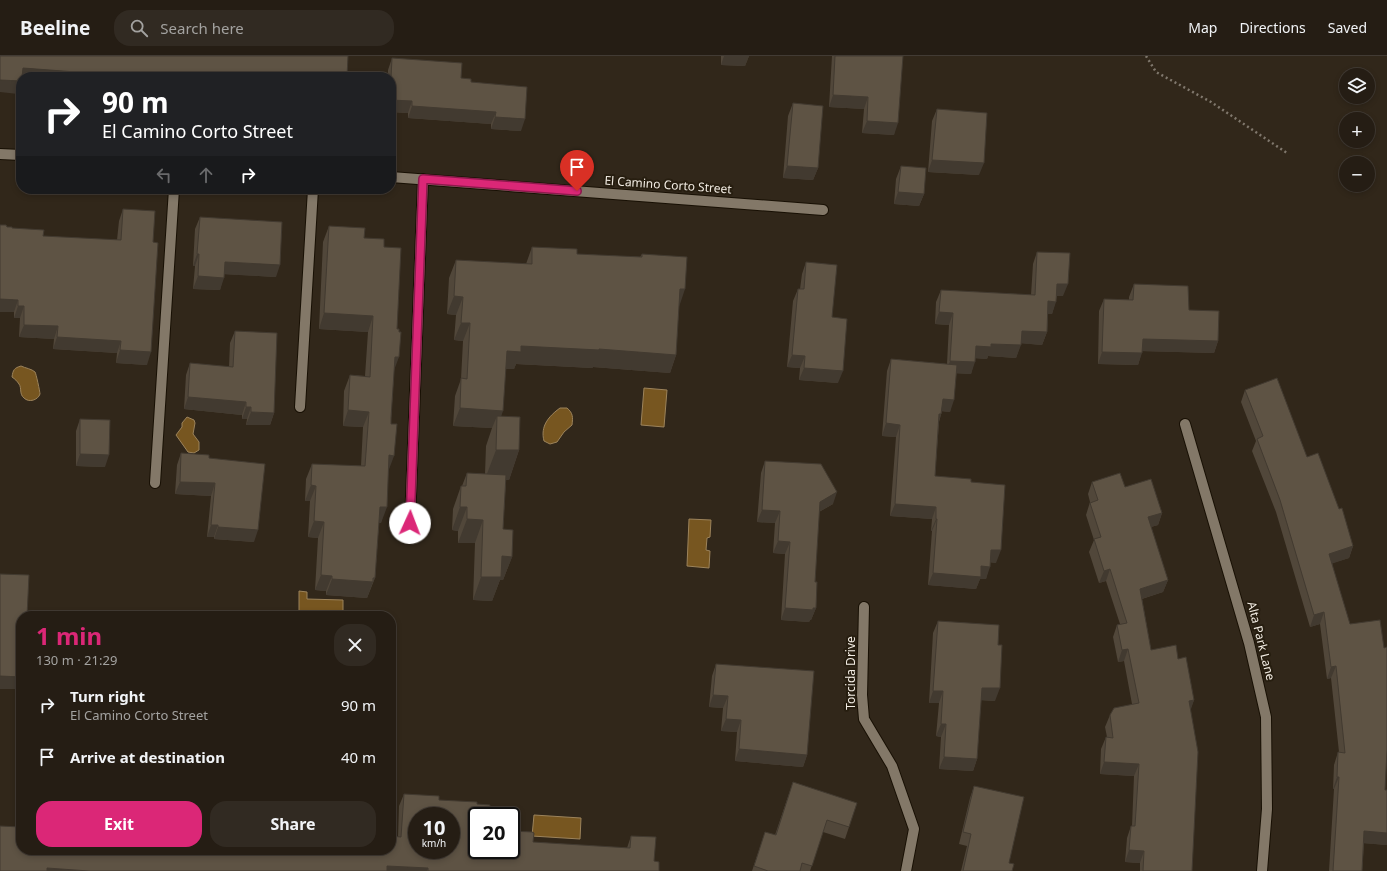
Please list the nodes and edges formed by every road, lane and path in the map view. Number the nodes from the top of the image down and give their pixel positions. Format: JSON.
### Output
{"nodes":[{"id":1,"x":1146,"y":56,"type":"edge"},
{"id":2,"x":1287,"y":153,"type":"dead end"},
{"id":3,"x":0,"y":154,"type":"edge"},
{"id":4,"x":16,"y":155,"type":"edge"},
{"id":5,"x":396,"y":177,"type":"edge"},
{"id":6,"x":423,"y":179,"type":"junction"},
{"id":7,"x":174,"y":194,"type":"edge"},
{"id":8,"x":313,"y":194,"type":"edge"},
{"id":9,"x":823,"y":210,"type":"dead end"},
{"id":10,"x":300,"y":407,"type":"dead end"},
{"id":11,"x":1185,"y":424,"type":"dead end"},
{"id":12,"x":155,"y":483,"type":"dead end"},
{"id":13,"x":410,"y":523,"type":"dead end"},
{"id":14,"x":864,"y":607,"type":"dead end"},
{"id":15,"x":906,"y":871,"type":"edge"},
{"id":16,"x":1262,"y":871,"type":"edge"}],
"edges":[{"from":1,"to":2,"type":"path"},
{"from":3,"to":4,"type":"street"},
{"from":5,"to":6,"type":"street","name":"El Camino Corto Street"},
{"from":6,"to":9,"type":"street","name":"El Camino Corto Street"},
{"from":6,"to":13,"type":"street"},
{"from":7,"to":12,"type":"street"},
{"from":8,"to":10,"type":"street"},
{"from":11,"to":16,"type":"street","name":"Alta Park Lane"},
{"from":14,"to":15,"type":"street","name":"Torcida Drive"}]}
